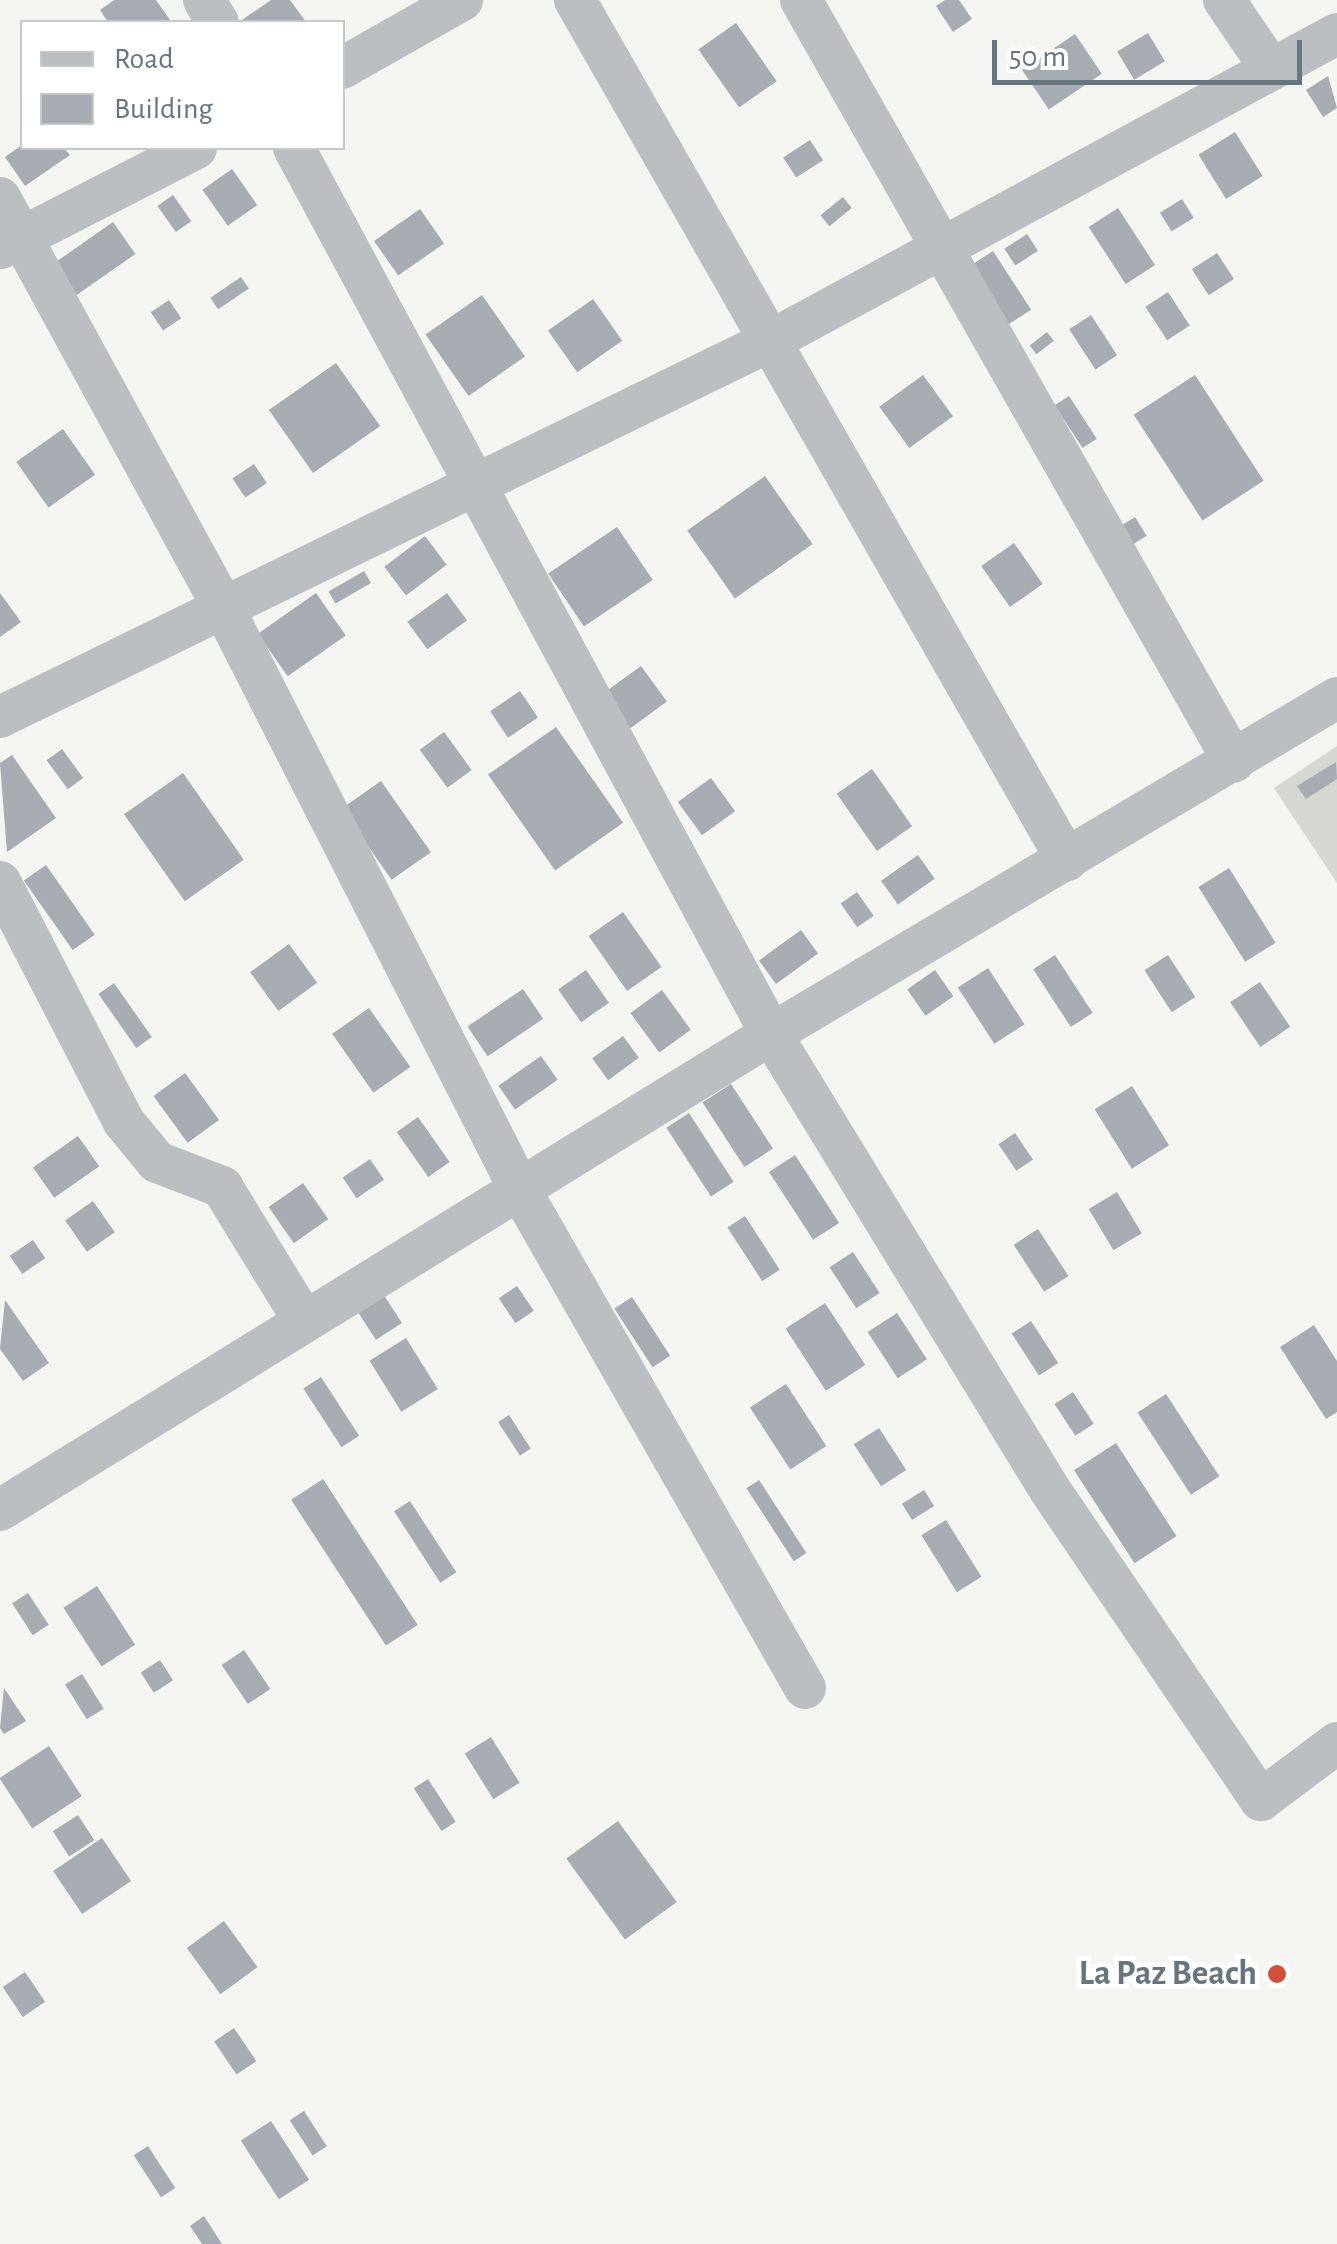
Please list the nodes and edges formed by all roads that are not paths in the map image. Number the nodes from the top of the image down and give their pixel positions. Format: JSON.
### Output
{"nodes":[{"id":1,"x":462,"y":0,"type":"edge"},
{"id":2,"x":574,"y":0,"type":"edge"},
{"id":3,"x":801,"y":0,"type":"edge"},
{"id":4,"x":1224,"y":0,"type":"edge"},
{"id":5,"x":1337,"y":34,"type":"edge"},
{"id":6,"x":345,"y":66,"type":"edge"},
{"id":7,"x":1271,"y":69,"type":"junction"},
{"id":8,"x":192,"y":150,"type":"edge"},
{"id":9,"x":295,"y":150,"type":"edge"},
{"id":10,"x":0,"y":198,"type":"edge"},
{"id":11,"x":12,"y":242,"type":"edge"},
{"id":12,"x":937,"y":248,"type":"junction"},
{"id":13,"x":774,"y":339,"type":"junction"},
{"id":14,"x":477,"y":480,"type":"junction"},
{"id":15,"x":225,"y":611,"type":"junction"},
{"id":16,"x":1337,"y":698,"type":"edge"},
{"id":17,"x":0,"y":717,"type":"edge"},
{"id":18,"x":1234,"y":762,"type":"junction"},
{"id":19,"x":1067,"y":860,"type":"junction"},
{"id":20,"x":0,"y":882,"type":"edge"},
{"id":21,"x":771,"y":1034,"type":"junction"},
{"id":22,"x":519,"y":1188,"type":"junction"},
{"id":23,"x":304,"y":1321,"type":"junction"},
{"id":24,"x":0,"y":1510,"type":"edge"},
{"id":25,"x":805,"y":1688,"type":"dead end"},
{"id":26,"x":1337,"y":1743,"type":"edge"}],
"edges":[{"from":1,"to":6,"type":"street"},
{"from":2,"to":13,"type":"street"},
{"from":3,"to":12,"type":"street"},
{"from":4,"to":7,"type":"street"},
{"from":5,"to":7,"type":"street"},
{"from":7,"to":12,"type":"street"},
{"from":8,"to":11,"type":"street"},
{"from":9,"to":14,"type":"street"},
{"from":10,"to":11,"type":"street"},
{"from":11,"to":15,"type":"street"},
{"from":12,"to":13,"type":"street"},
{"from":12,"to":18,"type":"street"},
{"from":13,"to":14,"type":"street"},
{"from":13,"to":19,"type":"street"},
{"from":14,"to":15,"type":"street"},
{"from":14,"to":21,"type":"street"},
{"from":15,"to":17,"type":"street"},
{"from":15,"to":22,"type":"street"},
{"from":16,"to":18,"type":"street"},
{"from":18,"to":19,"type":"street"},
{"from":19,"to":21,"type":"street"},
{"from":20,"to":23,"type":"street"},
{"from":21,"to":22,"type":"street"},
{"from":21,"to":26,"type":"street"},
{"from":22,"to":23,"type":"street"},
{"from":22,"to":25,"type":"street"},
{"from":23,"to":24,"type":"street"}]}
